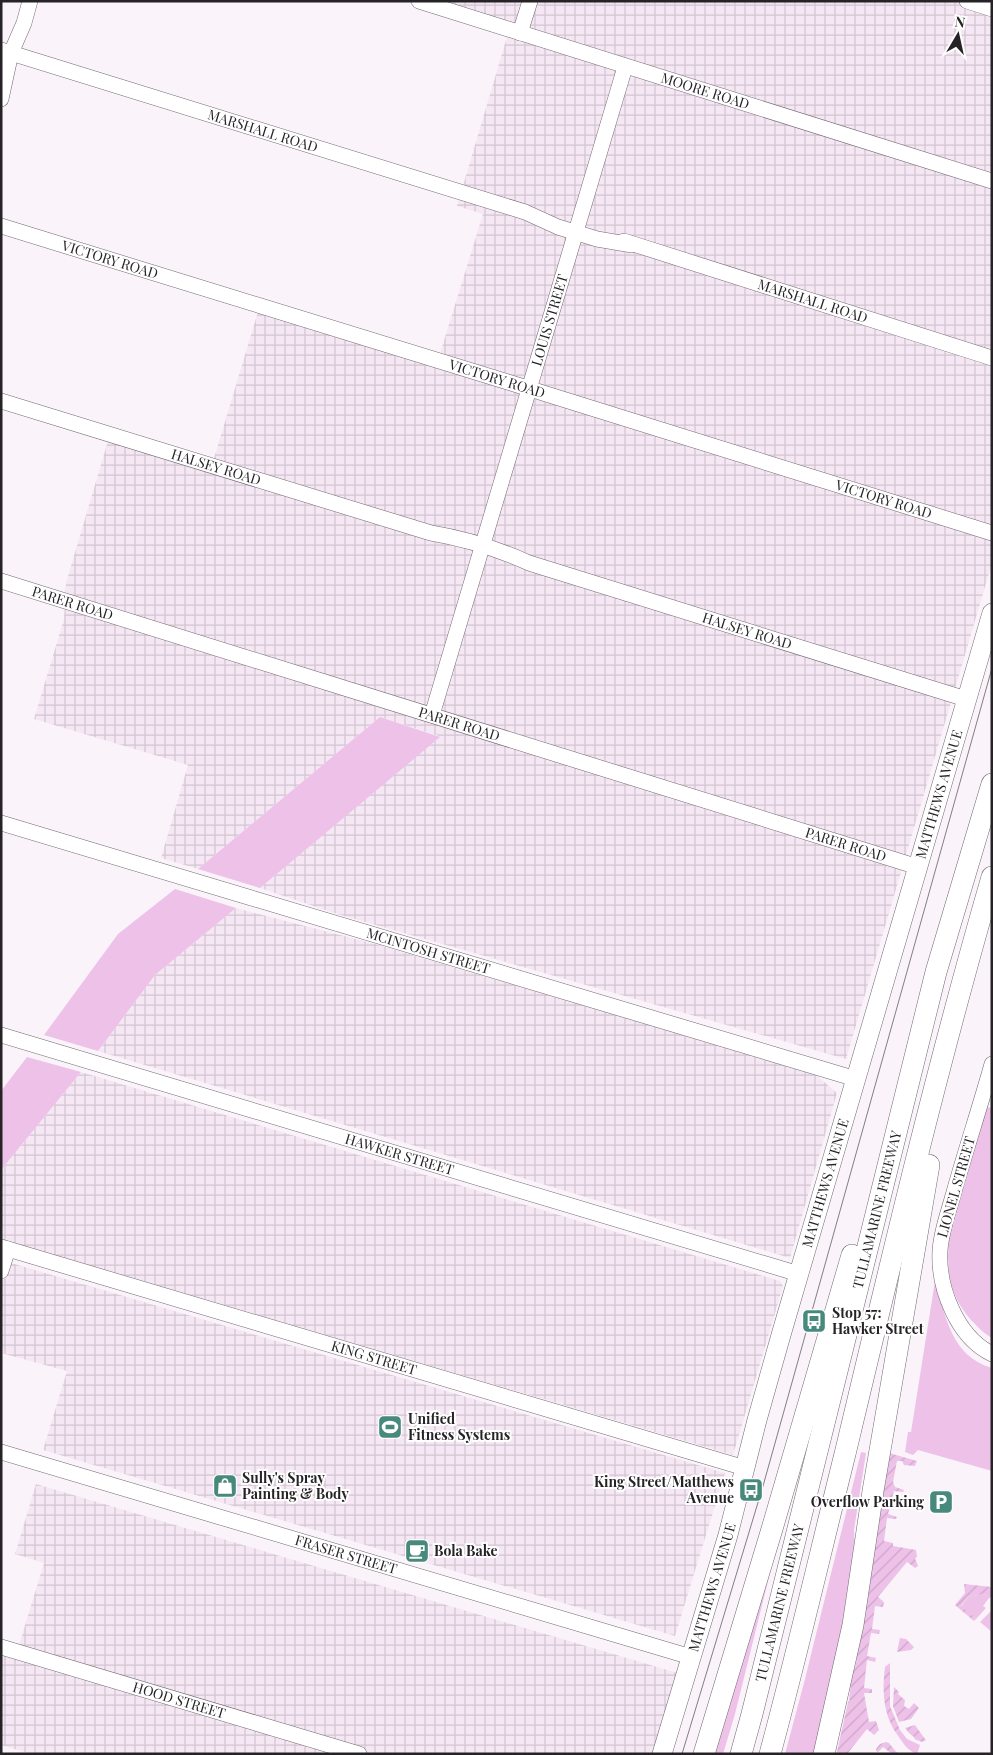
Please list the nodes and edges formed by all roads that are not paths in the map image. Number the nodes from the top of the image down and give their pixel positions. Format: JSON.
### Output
{"nodes":[{"id":1,"x":30,"y":1,"type":"edge"},
{"id":2,"x":419,"y":1,"type":"edge"},
{"id":3,"x":530,"y":1,"type":"edge"},
{"id":4,"x":967,"y":1,"type":"edge"},
{"id":5,"x":992,"y":9,"type":"edge"},
{"id":6,"x":520,"y":33,"type":"junction"},
{"id":7,"x":10,"y":53,"type":"edge"},
{"id":8,"x":625,"y":67,"type":"junction"},
{"id":9,"x":2,"y":96,"type":"edge"},
{"id":10,"x":992,"y":181,"type":"edge"},
{"id":11,"x":1,"y":226,"type":"edge"},
{"id":12,"x":576,"y":228,"type":"junction"},
{"id":13,"x":992,"y":358,"type":"edge"},
{"id":14,"x":529,"y":388,"type":"junction"},
{"id":15,"x":1,"y":401,"type":"edge"},
{"id":16,"x":992,"y":533,"type":"edge"},
{"id":17,"x":481,"y":549,"type":"junction"},
{"id":18,"x":1,"y":581,"type":"edge"},
{"id":19,"x":992,"y":613,"type":"edge"},
{"id":20,"x":966,"y":699,"type":"junction"},
{"id":21,"x":432,"y":715,"type":"junction"},
{"id":22,"x":992,"y":784,"type":"edge"},
{"id":23,"x":1,"y":823,"type":"edge"},
{"id":24,"x":918,"y":867,"type":"junction"},
{"id":25,"x":992,"y":877,"type":"edge"},
{"id":26,"x":936,"y":972,"type":"junction"},
{"id":27,"x":963,"y":978,"type":"junction"},
{"id":28,"x":1,"y":1035,"type":"edge"},
{"id":29,"x":992,"y":1064,"type":"edge"},
{"id":30,"x":856,"y":1079,"type":"junction"},
{"id":31,"x":5,"y":1248,"type":"edge"},
{"id":32,"x":1,"y":1271,"type":"edge"},
{"id":33,"x":799,"y":1274,"type":"junction"},
{"id":34,"x":992,"y":1354,"type":"edge"},
{"id":35,"x":1,"y":1452,"type":"edge"},
{"id":36,"x":745,"y":1468,"type":"junction"},
{"id":37,"x":1,"y":1647,"type":"edge"},
{"id":38,"x":691,"y":1657,"type":"junction"},
{"id":39,"x":358,"y":1754,"type":"edge"},
{"id":40,"x":662,"y":1754,"type":"edge"},
{"id":41,"x":704,"y":1754,"type":"edge"},
{"id":42,"x":740,"y":1754,"type":"edge"},
{"id":43,"x":770,"y":1754,"type":"edge"},
{"id":44,"x":824,"y":1754,"type":"edge"}],
"edges":[{"from":1,"to":7,"type":"street"},
{"from":2,"to":6,"type":"street","name":"MOORE ROAD"},
{"from":3,"to":6,"type":"street"},
{"from":4,"to":5,"type":"street"},
{"from":6,"to":8,"type":"street","name":"MOORE ROAD"},
{"from":7,"to":9,"type":"street"},
{"from":7,"to":12,"type":"street","name":"MARSHALL ROAD"},
{"from":8,"to":10,"type":"street","name":"MOORE ROAD"},
{"from":8,"to":12,"type":"street","name":"LOUIS STREET"},
{"from":11,"to":14,"type":"street","name":"VICTORY ROAD"},
{"from":12,"to":13,"type":"street","name":"MARSHALL ROAD"},
{"from":12,"to":14,"type":"street","name":"LOUIS STREET"},
{"from":14,"to":16,"type":"street","name":"VICTORY ROAD"},
{"from":14,"to":17,"type":"street","name":"LOUIS STREET"},
{"from":15,"to":17,"type":"street","name":"HALSEY ROAD"},
{"from":17,"to":20,"type":"street","name":"HALSEY ROAD"},
{"from":17,"to":21,"type":"street","name":"LOUIS STREET"},
{"from":18,"to":21,"type":"street","name":"PARER ROAD"},
{"from":19,"to":20,"type":"main road","name":"MATTHEWS AVENUE"},
{"from":20,"to":24,"type":"main road","name":"MATTHEWS AVENUE"},
{"from":21,"to":24,"type":"street","name":"PARER ROAD"},
{"from":22,"to":26,"type":"highway","name":"TULLAMARINE FREEWAY"},
{"from":23,"to":30,"type":"street","name":"MCINTOSH STREET"},
{"from":24,"to":30,"type":"main road","name":"MATTHEWS AVENUE"},
{"from":25,"to":27,"type":"highway","name":"TULLAMARINE FREEWAY"},
{"from":26,"to":41,"type":"highway"},
{"from":26,"to":42,"type":"highway","name":"TULLAMARINE FREEWAY"},
{"from":27,"to":43,"type":"highway","name":"TULLAMARINE FREEWAY"},
{"from":27,"to":44,"type":"highway"},
{"from":28,"to":33,"type":"street","name":"HAWKER STREET"},
{"from":29,"to":34,"type":"street","name":"LIONEL STREET"},
{"from":30,"to":33,"type":"main road","name":"MATTHEWS AVENUE"},
{"from":31,"to":32,"type":"street"},
{"from":31,"to":36,"type":"street","name":"KING STREET"},
{"from":33,"to":36,"type":"main road","name":"MATTHEWS AVENUE"},
{"from":35,"to":38,"type":"street","name":"FRASER STREET"},
{"from":36,"to":38,"type":"main road","name":"MATTHEWS AVENUE"},
{"from":37,"to":39,"type":"street","name":"HOOD STREET"},
{"from":38,"to":40,"type":"main road","name":"MATTHEWS AVENUE"}]}
